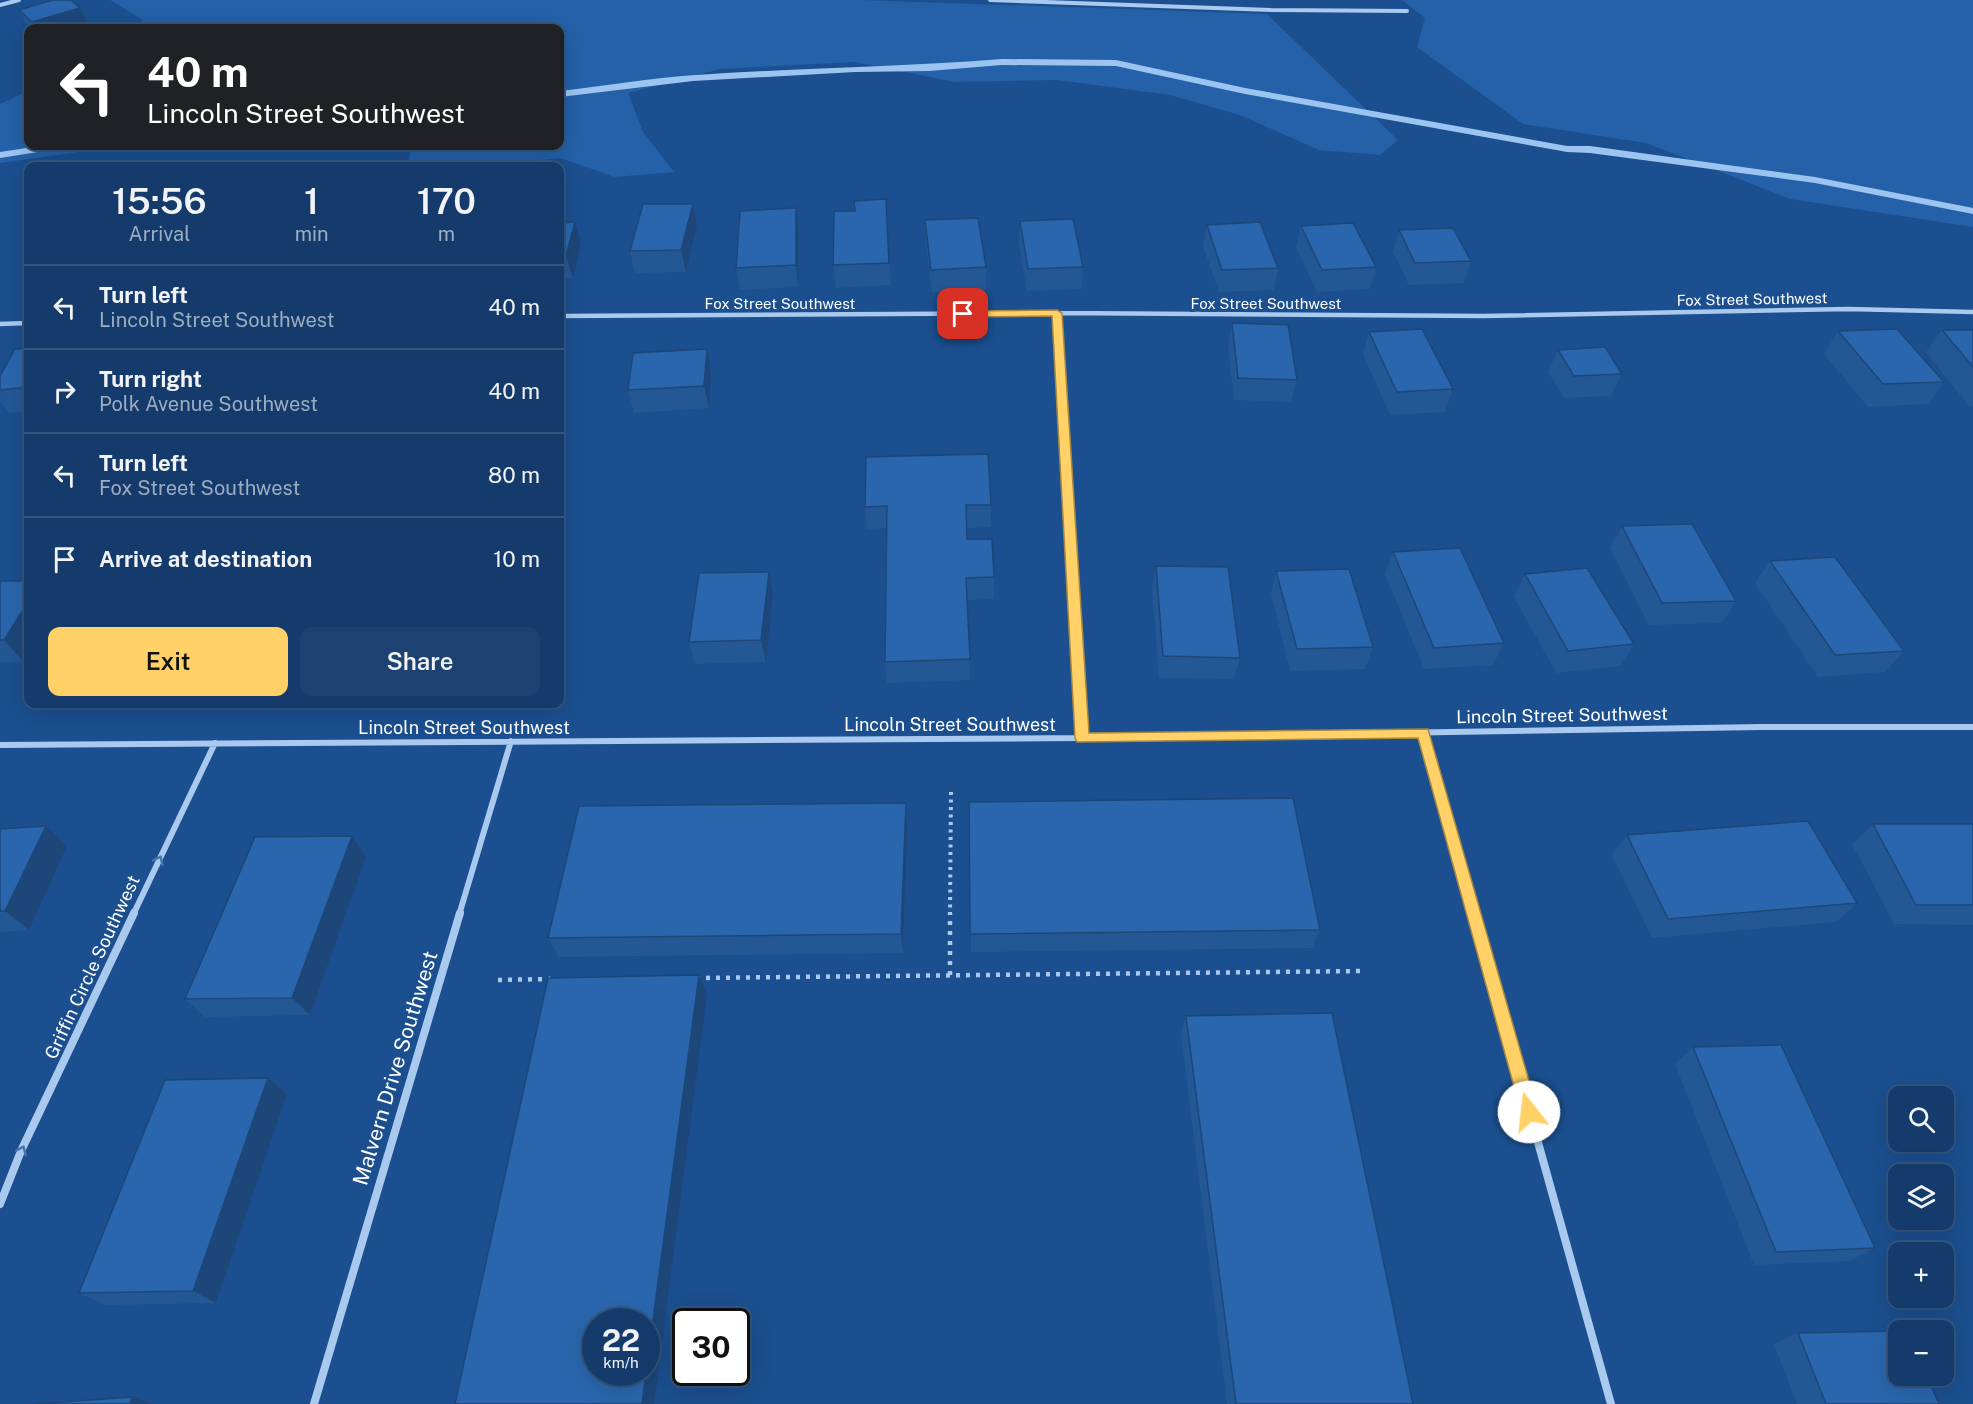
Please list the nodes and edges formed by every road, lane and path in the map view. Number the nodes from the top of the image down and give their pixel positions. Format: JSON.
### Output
{"nodes":[{"id":1,"x":19,"y":0,"type":"edge"},
{"id":2,"x":990,"y":0,"type":"edge"},
{"id":3,"x":0,"y":5,"type":"edge"},
{"id":4,"x":1407,"y":10,"type":"dead end"},
{"id":5,"x":1973,"y":312,"type":"edge"},
{"id":6,"x":1057,"y":313,"type":"junction"},
{"id":7,"x":564,"y":316,"type":"edge"},
{"id":8,"x":24,"y":323,"type":"edge"},
{"id":9,"x":0,"y":324,"type":"edge"},
{"id":10,"x":1973,"y":727,"type":"edge"},
{"id":11,"x":1423,"y":732,"type":"junction"},
{"id":12,"x":1082,"y":738,"type":"junction"},
{"id":13,"x":510,"y":741,"type":"junction"},
{"id":14,"x":215,"y":743,"type":"junction"},
{"id":15,"x":0,"y":745,"type":"edge"},
{"id":16,"x":951,"y":788,"type":"dead end"},
{"id":17,"x":1363,"y":971,"type":"dead end"},
{"id":18,"x":950,"y":975,"type":"junction"},
{"id":19,"x":688,"y":978,"type":"edge"},
{"id":20,"x":557,"y":979,"type":"edge"},
{"id":21,"x":498,"y":980,"type":"dead end"},
{"id":22,"x":0,"y":1204,"type":"edge"},
{"id":23,"x":314,"y":1404,"type":"edge"},
{"id":24,"x":1611,"y":1404,"type":"edge"}],
"edges":[{"from":1,"to":3,"type":"street"},
{"from":2,"to":4,"type":"street"},
{"from":5,"to":6,"type":"street","name":"Fox Street Southwest"},
{"from":6,"to":7,"type":"street","name":"Fox Street Southwest"},
{"from":6,"to":12,"type":"street"},
{"from":8,"to":9,"type":"street"},
{"from":10,"to":11,"type":"street","name":"Lincoln Street Southwest"},
{"from":11,"to":12,"type":"street","name":"Lincoln Street Southwest"},
{"from":11,"to":24,"type":"street"},
{"from":12,"to":13,"type":"street","name":"Lincoln Street Southwest"},
{"from":13,"to":14,"type":"street","name":"Lincoln Street Southwest"},
{"from":13,"to":23,"type":"street","name":"Malvern Drive Southwest"},
{"from":14,"to":15,"type":"street","name":"Lincoln Street Southwest"},
{"from":22,"to":14,"type":"street","name":"Griffin Circle Southwest","one_way":true},
{"from":16,"to":18,"type":"path"},
{"from":17,"to":18,"type":"path"},
{"from":18,"to":19,"type":"path"},
{"from":20,"to":21,"type":"path"}]}
